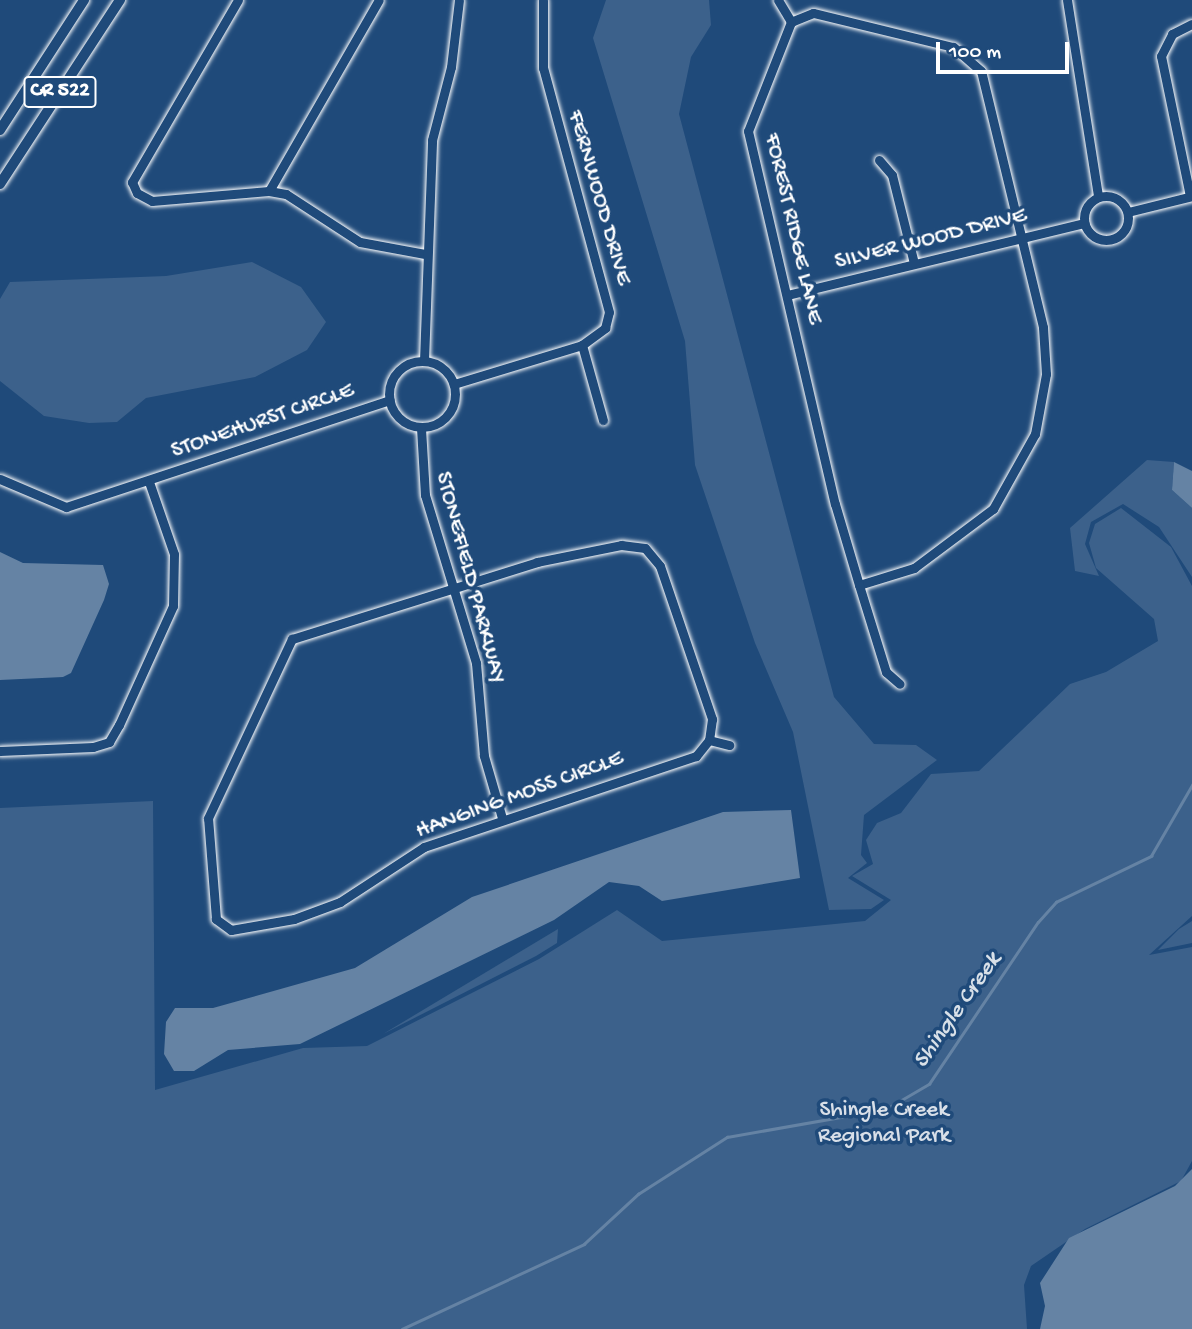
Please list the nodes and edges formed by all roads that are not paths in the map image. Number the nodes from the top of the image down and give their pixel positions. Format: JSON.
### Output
{"nodes":[{"id":1,"x":84,"y":0,"type":"edge"},
{"id":2,"x":120,"y":0,"type":"edge"},
{"id":3,"x":238,"y":0,"type":"edge"},
{"id":4,"x":379,"y":0,"type":"edge"},
{"id":5,"x":460,"y":0,"type":"edge"},
{"id":6,"x":543,"y":0,"type":"edge"},
{"id":7,"x":778,"y":0,"type":"edge"},
{"id":8,"x":1067,"y":0,"type":"edge"},
{"id":9,"x":791,"y":22,"type":"junction"},
{"id":10,"x":1192,"y":24,"type":"edge"},
{"id":11,"x":0,"y":130,"type":"edge"},
{"id":12,"x":878,"y":160,"type":"dead end"},
{"id":13,"x":0,"y":184,"type":"edge"},
{"id":14,"x":269,"y":191,"type":"junction"},
{"id":15,"x":1098,"y":196,"type":"junction"},
{"id":16,"x":1191,"y":197,"type":"edge"},
{"id":17,"x":1128,"y":212,"type":"junction"},
{"id":18,"x":1084,"y":223,"type":"junction"},
{"id":19,"x":1021,"y":237,"type":"junction"},
{"id":20,"x":425,"y":254,"type":"junction"},
{"id":21,"x":914,"y":264,"type":"junction"},
{"id":22,"x":787,"y":295,"type":"junction"},
{"id":23,"x":582,"y":345,"type":"junction"},
{"id":24,"x":424,"y":361,"type":"junction"},
{"id":25,"x":454,"y":384,"type":"junction"},
{"id":26,"x":390,"y":400,"type":"junction"},
{"id":27,"x":603,"y":420,"type":"dead end"},
{"id":28,"x":421,"y":428,"type":"junction"},
{"id":29,"x":0,"y":479,"type":"edge"},
{"id":30,"x":149,"y":482,"type":"junction"},
{"id":31,"x":455,"y":585,"type":"junction"},
{"id":32,"x":859,"y":585,"type":"junction"},
{"id":33,"x":901,"y":684,"type":"dead end"},
{"id":34,"x":709,"y":740,"type":"junction"},
{"id":35,"x":729,"y":745,"type":"dead end"},
{"id":36,"x":0,"y":751,"type":"edge"},
{"id":37,"x":502,"y":818,"type":"junction"}],
"edges":[{"from":1,"to":11,"type":"main road","number":"CR 522"},
{"from":2,"to":13,"type":"main road","number":"CR 522"},
{"from":3,"to":14,"type":"street"},
{"from":4,"to":14,"type":"street"},
{"from":5,"to":20,"type":"street"},
{"from":6,"to":23,"type":"street","name":"FERNWOOD DRIVE"},
{"from":7,"to":9,"type":"street"},
{"from":8,"to":15,"type":"street"},
{"from":9,"to":19,"type":"street"},
{"from":9,"to":22,"type":"street","name":"FOREST RIDGE LANE"},
{"from":10,"to":16,"type":"street"},
{"from":12,"to":21,"type":"street"},
{"from":14,"to":20,"type":"street"},
{"from":15,"to":17,"type":"street"},
{"from":15,"to":18,"type":"street"},
{"from":16,"to":17,"type":"street"},
{"from":17,"to":18,"type":"street"},
{"from":18,"to":19,"type":"street","name":"SILVER WOOD DRIVE"},
{"from":19,"to":21,"type":"street","name":"SILVER WOOD DRIVE"},
{"from":19,"to":32,"type":"street"},
{"from":20,"to":24,"type":"street"},
{"from":21,"to":22,"type":"street","name":"SILVER WOOD DRIVE"},
{"from":22,"to":32,"type":"street","name":"FOREST RIDGE LANE"},
{"from":23,"to":25,"type":"street","name":"FERNWOOD DRIVE"},
{"from":23,"to":27,"type":"street"},
{"from":24,"to":25,"type":"street"},
{"from":24,"to":26,"type":"street"},
{"from":25,"to":28,"type":"street"},
{"from":26,"to":28,"type":"street"},
{"from":26,"to":30,"type":"street","name":"STONEHURST CIRCLE"},
{"from":28,"to":31,"type":"street","name":"STONEFIELD PARKWAY"},
{"from":29,"to":30,"type":"street","name":"STONEHURST CIRCLE"},
{"from":30,"to":36,"type":"street","name":"STONEHURST CIRCLE"},
{"from":31,"to":34,"type":"street","name":"HANGING MOSS CIRCLE"},
{"from":31,"to":37,"type":"street","name":"STONEFIELD PARKWAY"},
{"from":31,"to":37,"type":"street","name":"HANGING MOSS CIRCLE"},
{"from":32,"to":33,"type":"street","name":"FOREST RIDGE LANE"},
{"from":34,"to":35,"type":"street"},
{"from":34,"to":37,"type":"street","name":"HANGING MOSS CIRCLE"}]}
